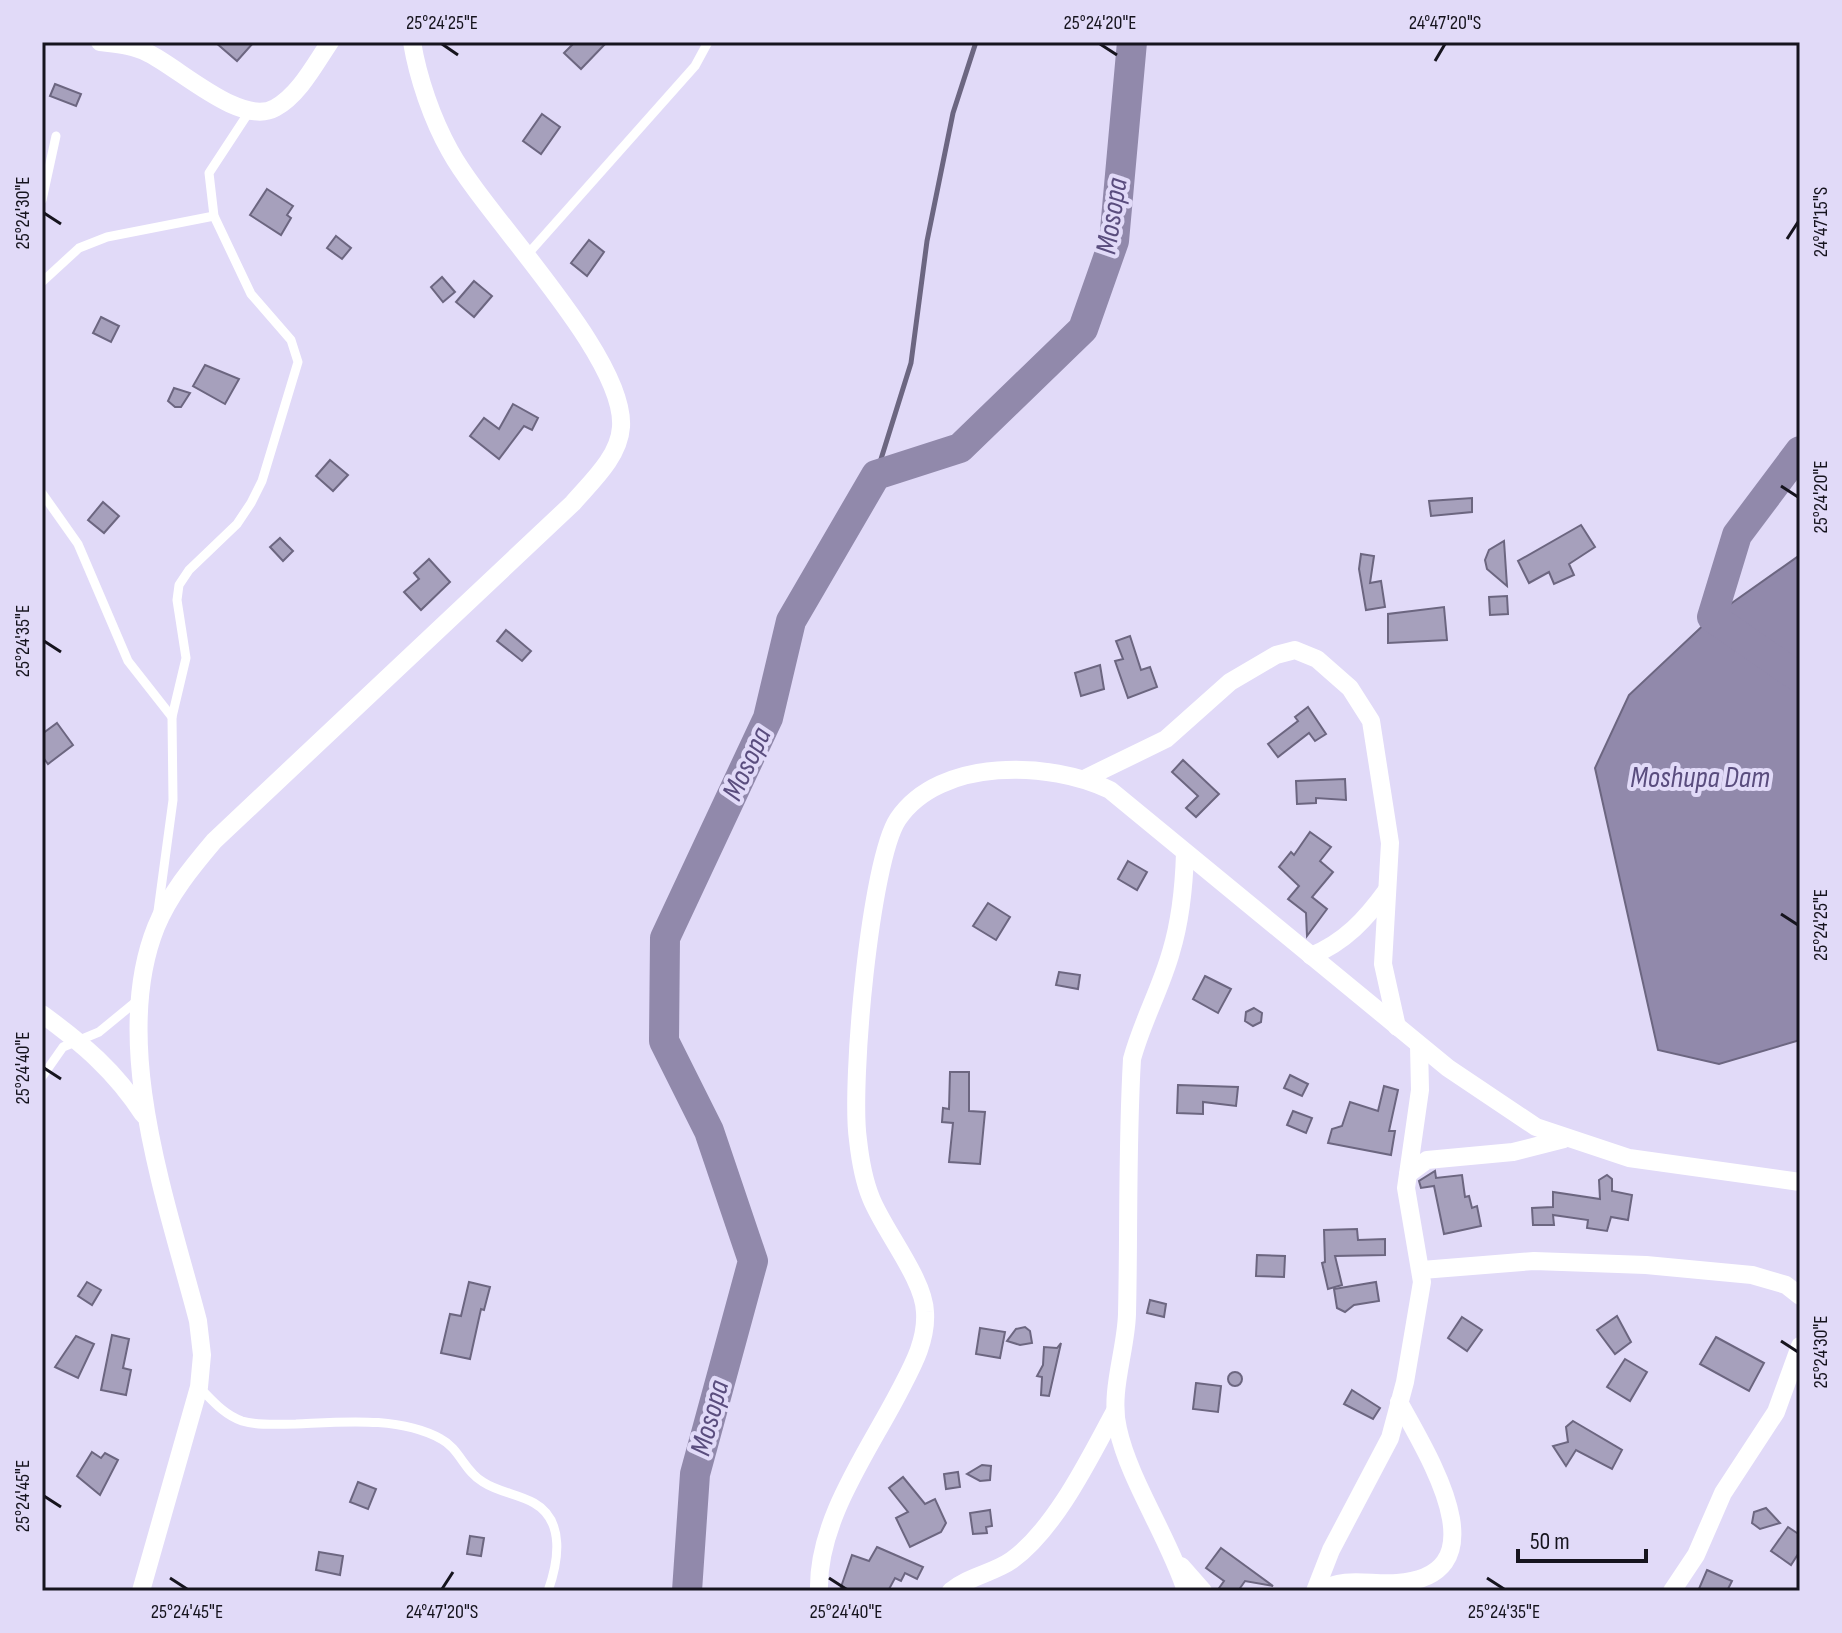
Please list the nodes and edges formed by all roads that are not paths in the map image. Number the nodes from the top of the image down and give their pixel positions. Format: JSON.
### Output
{"nodes":[{"id":1,"x":100,"y":42,"type":"edge"},
{"id":2,"x":330,"y":42,"type":"edge"},
{"id":3,"x":412,"y":42,"type":"edge"},
{"id":4,"x":708,"y":42,"type":"edge"},
{"id":5,"x":249,"y":112,"type":"junction"},
{"id":6,"x":56,"y":136,"type":"dead end"},
{"id":7,"x":42,"y":200,"type":"edge"},
{"id":8,"x":214,"y":216,"type":"junction"},
{"id":9,"x":527,"y":255,"type":"junction"},
{"id":10,"x":42,"y":282,"type":"edge"},
{"id":11,"x":42,"y":493,"type":"edge"},
{"id":12,"x":172,"y":717,"type":"junction"},
{"id":13,"x":1086,"y":778,"type":"junction"},
{"id":14,"x":1185,"y":853,"type":"junction"},
{"id":15,"x":1389,"y":888,"type":"junction"},
{"id":16,"x":155,"y":927,"type":"junction"},
{"id":17,"x":1311,"y":956,"type":"junction"},
{"id":18,"x":140,"y":998,"type":"junction"},
{"id":19,"x":42,"y":1014,"type":"edge"},
{"id":20,"x":1397,"y":1027,"type":"junction"},
{"id":21,"x":76,"y":1039,"type":"junction"},
{"id":22,"x":1419,"y":1045,"type":"junction"},
{"id":23,"x":42,"y":1077,"type":"edge"},
{"id":24,"x":144,"y":1116,"type":"junction"},
{"id":25,"x":1564,"y":1139,"type":"junction"},
{"id":26,"x":1408,"y":1174,"type":"junction"},
{"id":27,"x":1800,"y":1182,"type":"edge"},
{"id":28,"x":1422,"y":1270,"type":"junction"},
{"id":29,"x":1800,"y":1296,"type":"edge"},
{"id":30,"x":1800,"y":1346,"type":"edge"},
{"id":31,"x":199,"y":1387,"type":"junction"},
{"id":32,"x":1399,"y":1402,"type":"junction"},
{"id":33,"x":1115,"y":1411,"type":"junction"},
{"id":34,"x":1176,"y":1561,"type":"junction"},
{"id":35,"x":141,"y":1591,"type":"edge"},
{"id":36,"x":548,"y":1591,"type":"edge"},
{"id":37,"x":819,"y":1591,"type":"edge"},
{"id":38,"x":951,"y":1591,"type":"edge"},
{"id":39,"x":1186,"y":1591,"type":"edge"},
{"id":40,"x":1203,"y":1591,"type":"edge"},
{"id":41,"x":1318,"y":1591,"type":"edge"},
{"id":42,"x":1672,"y":1591,"type":"edge"}],
"edges":[{"from":1,"to":5,"type":"street"},
{"from":2,"to":5,"type":"street"},
{"from":3,"to":9,"type":"street"},
{"from":4,"to":9,"type":"lane"},
{"from":5,"to":8,"type":"lane"},
{"from":6,"to":7,"type":"lane"},
{"from":8,"to":10,"type":"lane"},
{"from":8,"to":12,"type":"lane"},
{"from":9,"to":16,"type":"street"},
{"from":11,"to":12,"type":"lane"},
{"from":12,"to":16,"type":"lane"},
{"from":13,"to":14,"type":"street"},
{"from":13,"to":15,"type":"street"},
{"from":13,"to":37,"type":"street"},
{"from":14,"to":17,"type":"street"},
{"from":14,"to":33,"type":"street"},
{"from":15,"to":17,"type":"street"},
{"from":15,"to":20,"type":"street"},
{"from":16,"to":18,"type":"street"},
{"from":17,"to":20,"type":"street"},
{"from":18,"to":21,"type":"lane"},
{"from":18,"to":24,"type":"street"},
{"from":19,"to":21,"type":"street"},
{"from":20,"to":22,"type":"street"},
{"from":21,"to":23,"type":"lane"},
{"from":21,"to":24,"type":"street"},
{"from":22,"to":25,"type":"street"},
{"from":22,"to":26,"type":"street"},
{"from":24,"to":31,"type":"street"},
{"from":25,"to":26,"type":"street"},
{"from":25,"to":27,"type":"street"},
{"from":26,"to":28,"type":"street"},
{"from":28,"to":29,"type":"street"},
{"from":28,"to":32,"type":"street"},
{"from":30,"to":42,"type":"street"},
{"from":31,"to":35,"type":"street"},
{"from":31,"to":36,"type":"lane"},
{"from":32,"to":41,"type":"street"},
{"from":32,"to":41,"type":"street"},
{"from":33,"to":34,"type":"street"},
{"from":33,"to":38,"type":"street"},
{"from":34,"to":39,"type":"street"},
{"from":34,"to":40,"type":"street"}]}
